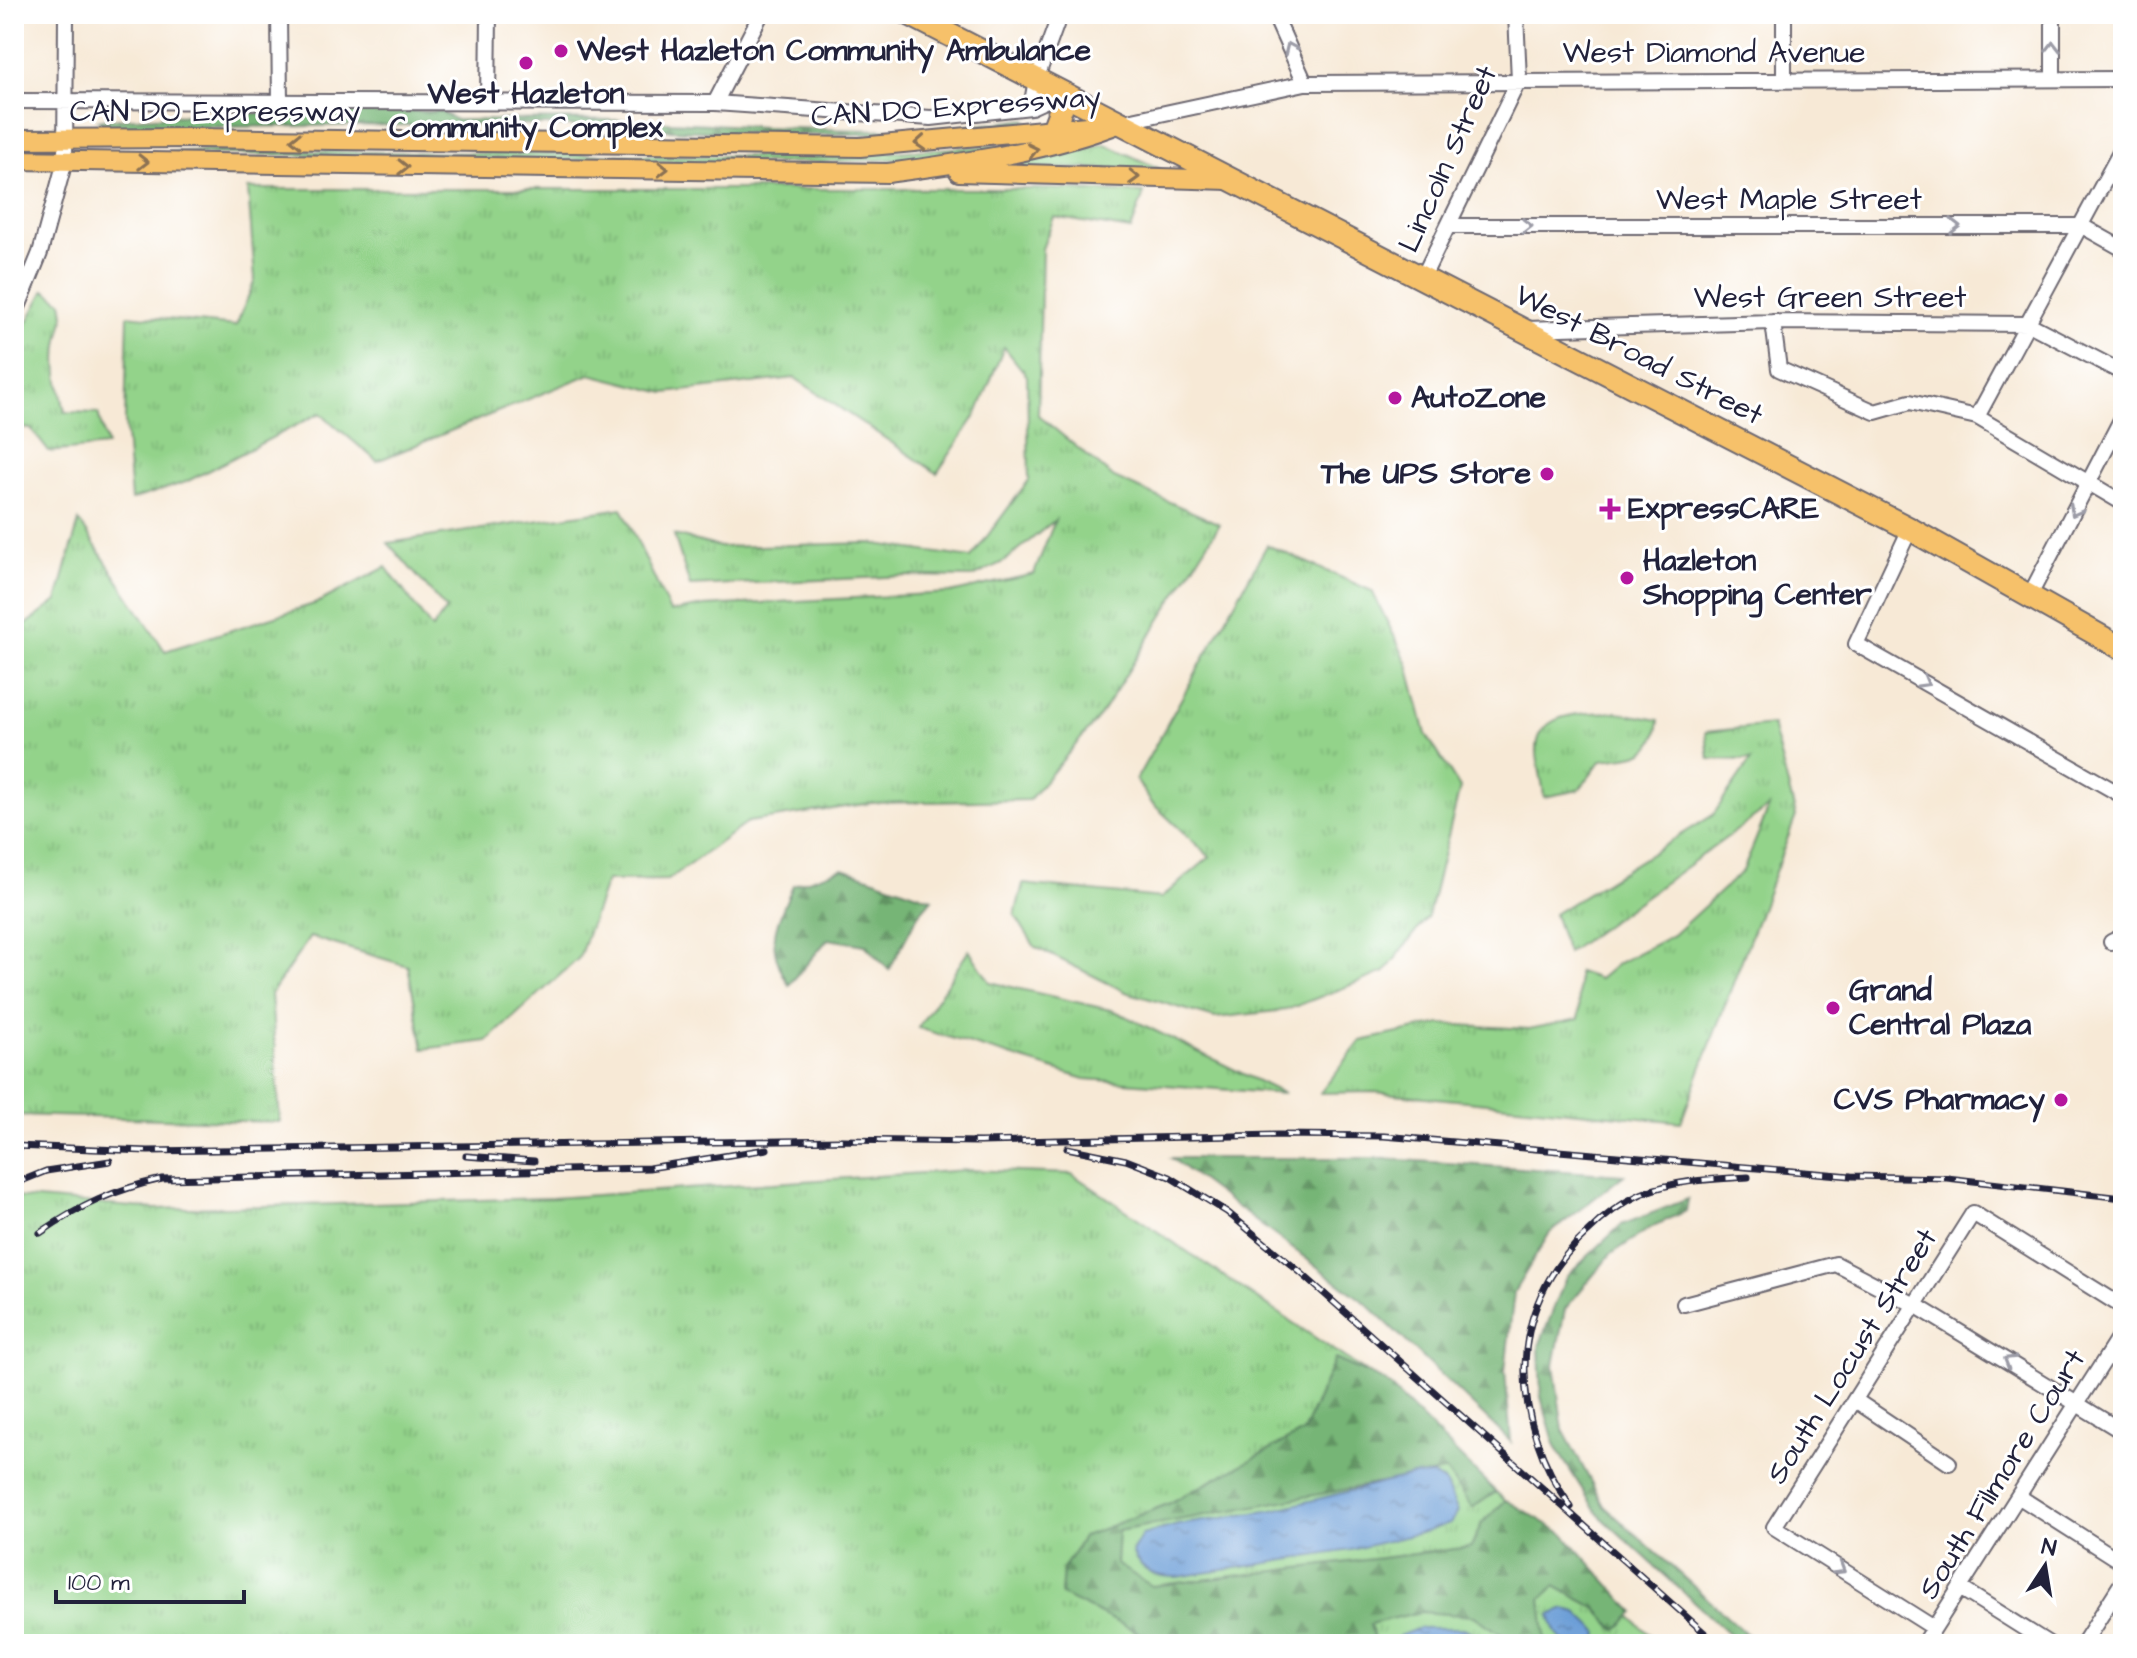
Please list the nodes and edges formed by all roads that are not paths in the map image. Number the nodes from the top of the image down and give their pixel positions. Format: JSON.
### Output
{"nodes":[{"id":1,"x":66,"y":14,"type":"edge"},
{"id":2,"x":279,"y":14,"type":"edge"},
{"id":3,"x":489,"y":14,"type":"edge"},
{"id":4,"x":761,"y":14,"type":"edge"},
{"id":5,"x":909,"y":14,"type":"edge"},
{"id":6,"x":1060,"y":14,"type":"edge"},
{"id":7,"x":1274,"y":14,"type":"edge"},
{"id":8,"x":1516,"y":14,"type":"edge"},
{"id":9,"x":1784,"y":14,"type":"edge"},
{"id":10,"x":2053,"y":14,"type":"edge"},
{"id":11,"x":1784,"y":79,"type":"junction"},
{"id":12,"x":2053,"y":79,"type":"junction"},
{"id":13,"x":2123,"y":79,"type":"edge"},
{"id":14,"x":1036,"y":80,"type":"junction"},
{"id":15,"x":1519,"y":80,"type":"junction"},
{"id":16,"x":1305,"y":83,"type":"junction"},
{"id":17,"x":1064,"y":94,"type":"junction"},
{"id":18,"x":14,"y":101,"type":"edge"},
{"id":19,"x":66,"y":101,"type":"junction"},
{"id":20,"x":280,"y":102,"type":"junction"},
{"id":21,"x":488,"y":102,"type":"junction"},
{"id":22,"x":715,"y":103,"type":"junction"},
{"id":23,"x":1031,"y":107,"type":"junction"},
{"id":24,"x":1123,"y":122,"type":"junction"},
{"id":25,"x":1053,"y":130,"type":"junction"},
{"id":26,"x":14,"y":139,"type":"edge"},
{"id":27,"x":66,"y":140,"type":"junction"},
{"id":28,"x":2123,"y":147,"type":"edge"},
{"id":29,"x":14,"y":160,"type":"edge"},
{"id":30,"x":65,"y":161,"type":"junction"},
{"id":31,"x":888,"y":173,"type":"junction"},
{"id":32,"x":1230,"y":180,"type":"junction"},
{"id":33,"x":1449,"y":226,"type":"junction"},
{"id":34,"x":2082,"y":226,"type":"junction"},
{"id":35,"x":2123,"y":249,"type":"edge"},
{"id":36,"x":1423,"y":277,"type":"junction"},
{"id":37,"x":14,"y":317,"type":"edge"},
{"id":38,"x":1773,"y":322,"type":"junction"},
{"id":39,"x":2029,"y":324,"type":"junction"},
{"id":40,"x":1525,"y":329,"type":"junction"},
{"id":41,"x":2123,"y":373,"type":"edge"},
{"id":42,"x":2123,"y":416,"type":"edge"},
{"id":43,"x":1977,"y":417,"type":"junction"},
{"id":44,"x":2090,"y":484,"type":"junction"},
{"id":45,"x":2123,"y":503,"type":"edge"},
{"id":46,"x":1910,"y":529,"type":"junction"},
{"id":47,"x":2029,"y":597,"type":"junction"},
{"id":48,"x":2123,"y":649,"type":"edge"},
{"id":49,"x":2123,"y":796,"type":"edge"},
{"id":50,"x":1684,"y":1304,"type":"dead end"},
{"id":51,"x":1915,"y":1305,"type":"junction"},
{"id":52,"x":2123,"y":1307,"type":"edge"},
{"id":53,"x":2123,"y":1331,"type":"edge"},
{"id":54,"x":1855,"y":1400,"type":"junction"},
{"id":55,"x":2078,"y":1403,"type":"junction"},
{"id":56,"x":2123,"y":1432,"type":"edge"},
{"id":57,"x":1949,"y":1463,"type":"dead end"},
{"id":58,"x":2018,"y":1496,"type":"junction"},
{"id":59,"x":2123,"y":1563,"type":"edge"},
{"id":60,"x":2123,"y":1581,"type":"edge"},
{"id":61,"x":1960,"y":1588,"type":"junction"},
{"id":62,"x":1934,"y":1628,"type":"junction"},
{"id":63,"x":1924,"y":1644,"type":"edge"},
{"id":64,"x":2049,"y":1644,"type":"edge"},
{"id":65,"x":2083,"y":1644,"type":"edge"}],
"edges":[{"from":1,"to":19,"type":"street"},
{"from":2,"to":20,"type":"street"},
{"from":3,"to":21,"type":"street"},
{"from":4,"to":22,"type":"street"},
{"from":5,"to":14,"type":"highway","name":"West Broad Street"},
{"from":6,"to":14,"type":"street"},
{"from":16,"to":7,"type":"street","one_way":true},
{"from":8,"to":15,"type":"street","name":"Lincoln Street"},
{"from":9,"to":11,"type":"street"},
{"from":12,"to":10,"type":"street","one_way":true},
{"from":11,"to":12,"type":"street","name":"West Diamond Avenue"},
{"from":11,"to":15,"type":"street","name":"West Diamond Avenue"},
{"from":12,"to":13,"type":"street","name":"West Diamond Avenue"},
{"from":14,"to":17,"type":"highway","name":"West Broad Street"},
{"from":14,"to":23,"type":"street"},
{"from":15,"to":16,"type":"street","name":"West Diamond Avenue"},
{"from":15,"to":33,"type":"street","name":"Lincoln Street"},
{"from":16,"to":24,"type":"street","name":"West Diamond Avenue"},
{"from":17,"to":23,"type":"street"},
{"from":17,"to":24,"type":"highway","name":"West Broad Street"},
{"from":17,"to":25,"type":"highway"},
{"from":18,"to":19,"type":"street"},
{"from":19,"to":20,"type":"street"},
{"from":19,"to":27,"type":"street"},
{"from":20,"to":21,"type":"street"},
{"from":21,"to":22,"type":"street"},
{"from":22,"to":23,"type":"street"},
{"from":24,"to":25,"type":"main road","name":"CAN DO Expressway"},
{"from":31,"to":24,"type":"main road","name":"CAN DO Expressway","one_way":true},
{"from":24,"to":32,"type":"highway","name":"West Broad Street"},
{"from":25,"to":27,"type":"main road","name":"CAN DO Expressway","one_way":true},
{"from":26,"to":27,"type":"main road","name":"CAN DO Expressway"},
{"from":27,"to":30,"type":"street"},
{"from":28,"to":34,"type":"street"},
{"from":29,"to":30,"type":"main road","name":"CAN DO Expressway"},
{"from":30,"to":31,"type":"main road","name":"CAN DO Expressway","one_way":true},
{"from":30,"to":37,"type":"street"},
{"from":31,"to":32,"type":"main road","one_way":true},
{"from":32,"to":36,"type":"highway","name":"West Broad Street"},
{"from":33,"to":34,"type":"street","name":"West Maple Street","one_way":true},
{"from":33,"to":36,"type":"street","name":"Lincoln Street"},
{"from":34,"to":35,"type":"street","name":"West Maple Street"},
{"from":34,"to":39,"type":"street"},
{"from":36,"to":40,"type":"highway","name":"West Broad Street"},
{"from":38,"to":39,"type":"street","name":"West Green Street"},
{"from":38,"to":40,"type":"street","name":"West Green Street"},
{"from":38,"to":43,"type":"street"},
{"from":39,"to":41,"type":"street","name":"West Green Street"},
{"from":39,"to":43,"type":"street"},
{"from":40,"to":46,"type":"highway","name":"West Broad Street"},
{"from":42,"to":44,"type":"street"},
{"from":43,"to":44,"type":"street"},
{"from":44,"to":45,"type":"street"},
{"from":44,"to":47,"type":"street","one_way":true},
{"from":46,"to":47,"type":"highway","name":"West Broad Street"},
{"from":46,"to":49,"type":"street","one_way":true},
{"from":47,"to":48,"type":"highway","name":"West Broad Street"},
{"from":50,"to":51,"type":"street"},
{"from":51,"to":52,"type":"street","name":"South Locust Street"},
{"from":51,"to":54,"type":"street","name":"South Locust Street"},
{"from":55,"to":51,"type":"street","one_way":true},
{"from":53,"to":55,"type":"street","name":"South Filmore Court"},
{"from":54,"to":57,"type":"street"},
{"from":54,"to":62,"type":"street","name":"South Locust Street","one_way":true},
{"from":55,"to":56,"type":"street"},
{"from":55,"to":58,"type":"street","name":"South Filmore Court"},
{"from":58,"to":59,"type":"street"},
{"from":58,"to":61,"type":"street","name":"South Filmore Court"},
{"from":60,"to":65,"type":"street"},
{"from":61,"to":62,"type":"street","name":"South Filmore Court"},
{"from":61,"to":64,"type":"street"},
{"from":62,"to":63,"type":"street","name":"South Filmore Court"}]}
